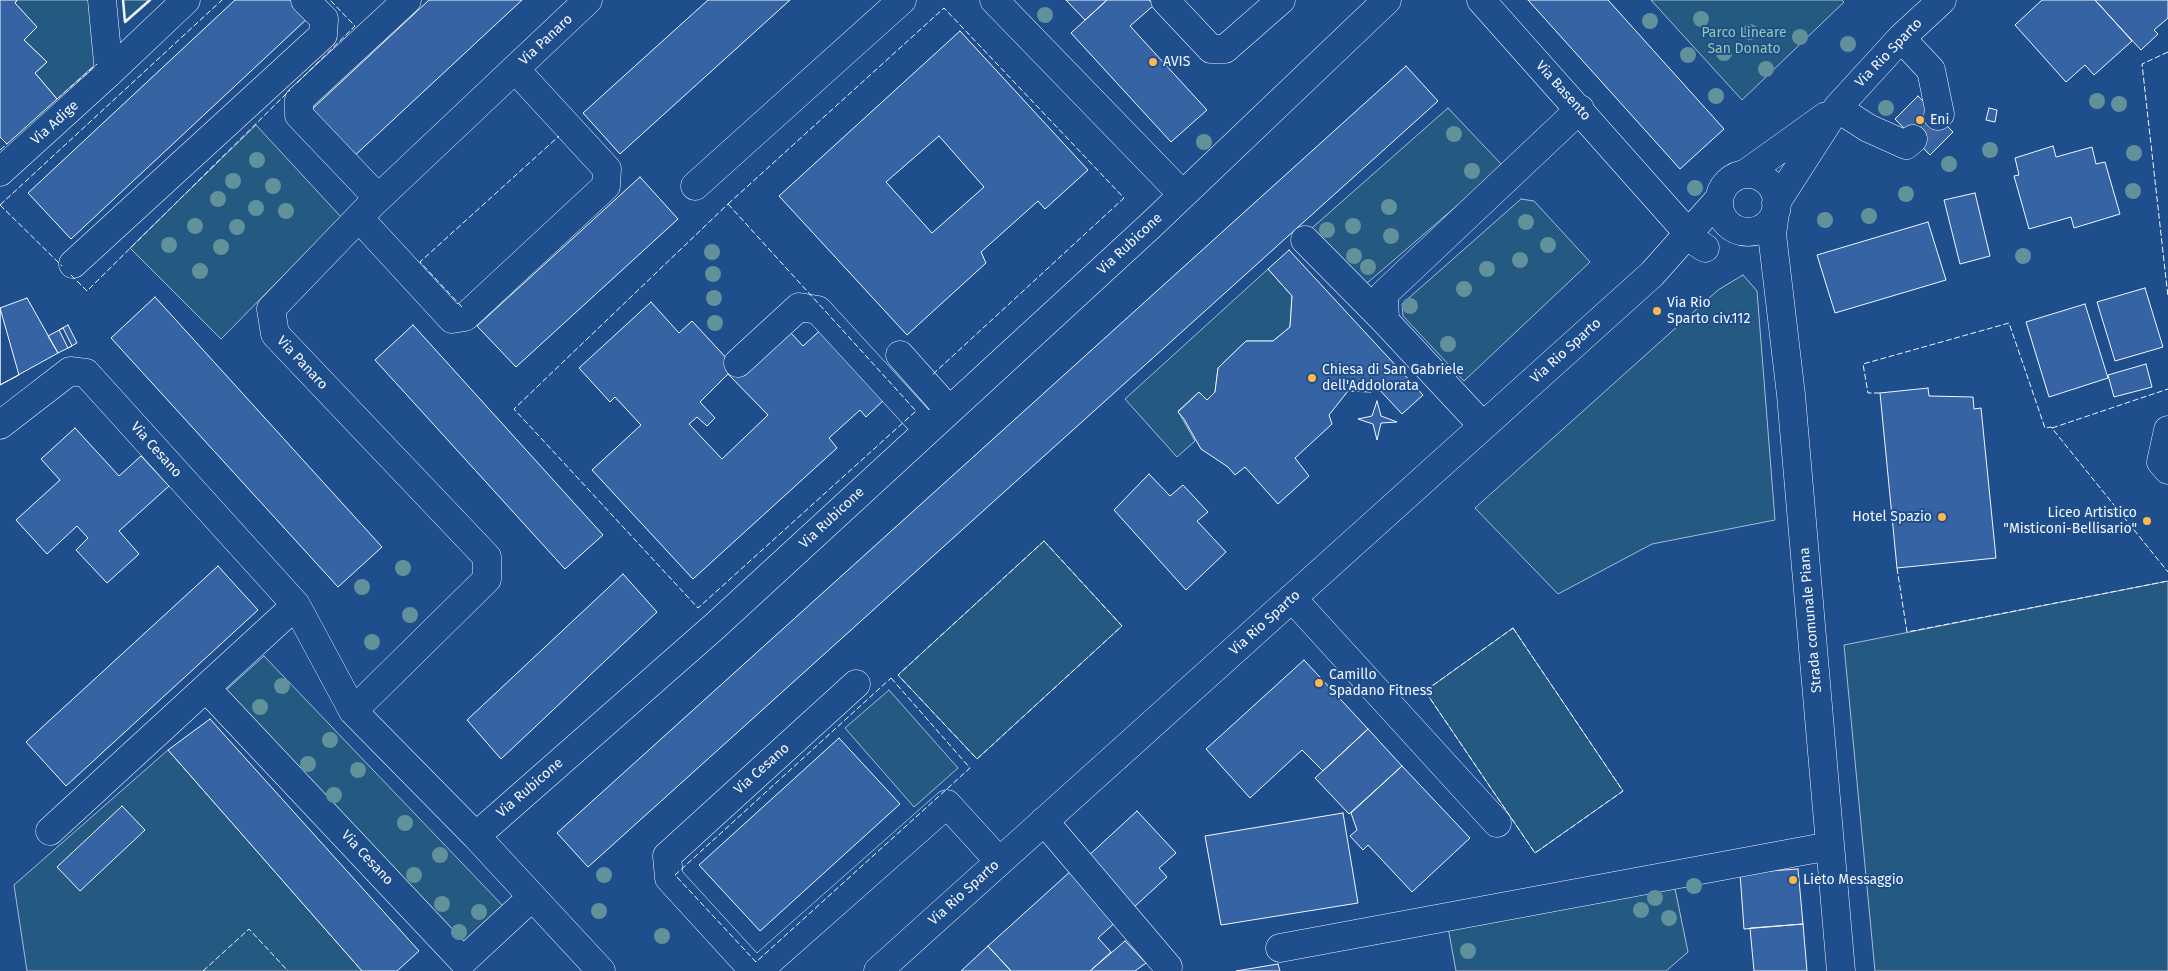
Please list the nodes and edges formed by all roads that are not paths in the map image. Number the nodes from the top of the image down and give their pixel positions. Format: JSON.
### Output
{"nodes":[{"id":1,"x":102,"y":0,"type":"edge"},
{"id":2,"x":186,"y":0,"type":"edge"},
{"id":3,"x":306,"y":0,"type":"edge"},
{"id":4,"x":407,"y":0,"type":"edge"},
{"id":5,"x":588,"y":0,"type":"edge"},
{"id":6,"x":902,"y":0,"type":"edge"},
{"id":7,"x":994,"y":0,"type":"edge"},
{"id":8,"x":1165,"y":0,"type":"edge"},
{"id":9,"x":1281,"y":0,"type":"edge"},
{"id":10,"x":1387,"y":0,"type":"edge"},
{"id":11,"x":1481,"y":0,"type":"edge"},
{"id":12,"x":1942,"y":0,"type":"edge"},
{"id":13,"x":1901,"y":38,"type":"junction"},
{"id":14,"x":515,"y":69,"type":"junction"},
{"id":15,"x":109,"y":74,"type":"junction"},
{"id":16,"x":1837,"y":108,"type":"junction"},
{"id":17,"x":1580,"y":109,"type":"junction"},
{"id":18,"x":1938,"y":116,"type":"dead end"},
{"id":19,"x":1913,"y":139,"type":"tunnel mouth"},
{"id":20,"x":0,"y":172,"type":"edge"},
{"id":21,"x":1745,"y":174,"type":"junction"},
{"id":22,"x":695,"y":186,"type":"dead end"},
{"id":23,"x":1182,"y":194,"type":"junction"},
{"id":24,"x":378,"y":198,"type":"junction"},
{"id":25,"x":1776,"y":208,"type":"junction"},
{"id":26,"x":359,"y":218,"type":"junction"},
{"id":27,"x":1704,"y":223,"type":"junction"},
{"id":28,"x":1747,"y":231,"type":"junction"},
{"id":29,"x":1305,"y":240,"type":"dead end"},
{"id":30,"x":73,"y":264,"type":"dead end"},
{"id":31,"x":1776,"y":269,"type":"junction"},
{"id":32,"x":1385,"y":321,"type":"junction"},
{"id":33,"x":900,"y":355,"type":"dead end"},
{"id":34,"x":738,"y":363,"type":"dead end"},
{"id":35,"x":949,"y":410,"type":"junction"},
{"id":36,"x":0,"y":426,"type":"edge"},
{"id":37,"x":1483,"y":426,"type":"junction"},
{"id":38,"x":928,"y":430,"type":"junction"},
{"id":39,"x":2168,"y":430,"type":"edge"},
{"id":40,"x":2168,"y":470,"type":"edge"},
{"id":41,"x":1292,"y":598,"type":"junction"},
{"id":42,"x":296,"y":605,"type":"junction"},
{"id":43,"x":856,"y":684,"type":"dead end"},
{"id":44,"x":206,"y":688,"type":"junction"},
{"id":45,"x":353,"y":711,"type":"junction"},
{"id":46,"x":1044,"y":821,"type":"junction"},
{"id":47,"x":1497,"y":823,"type":"dead end"},
{"id":48,"x":50,"y":831,"type":"dead end"},
{"id":49,"x":476,"y":836,"type":"junction"},
{"id":50,"x":1830,"y":846,"type":"junction"},
{"id":51,"x":999,"y":861,"type":"junction"},
{"id":52,"x":532,"y":897,"type":"junction"},
{"id":53,"x":1280,"y":948,"type":"dead end"},
{"id":54,"x":458,"y":966,"type":"edge"},
{"id":55,"x":1168,"y":967,"type":"dead end"},
{"id":56,"x":601,"y":971,"type":"edge"},
{"id":57,"x":754,"y":971,"type":"edge"},
{"id":58,"x":758,"y":971,"type":"edge"},
{"id":59,"x":878,"y":971,"type":"edge"},
{"id":60,"x":1841,"y":971,"type":"edge"}],
"edges":[{"from":1,"to":15,"type":"street"},
{"from":2,"to":15,"type":"street","name":"Via Adige"},
{"from":3,"to":30,"type":"street"},
{"from":4,"to":24,"type":"street"},
{"from":5,"to":14,"type":"street","name":"Via Panaro"},
{"from":6,"to":22,"type":"street"},
{"from":7,"to":23,"type":"street"},
{"from":8,"to":9,"type":"street"},
{"from":10,"to":23,"type":"street","name":"Via Rubicone"},
{"from":11,"to":17,"type":"street","name":"Via Basento"},
{"from":12,"to":13,"type":"street","name":"Via Rio Sparto"},
{"from":13,"to":16,"type":"street","name":"Via Rio Sparto"},
{"from":13,"to":18,"type":"street"},
{"from":14,"to":24,"type":"street","name":"Via Panaro"},
{"from":14,"to":26,"type":"street"},
{"from":15,"to":20,"type":"street","name":"Via Adige"},
{"from":16,"to":19,"type":"street"},
{"from":16,"to":21,"type":"street","name":"Via Rio Sparto"},
{"from":16,"to":25,"type":"street","name":"Via Rio Sparto"},
{"from":17,"to":27,"type":"street","name":"Via Basento"},
{"from":17,"to":32,"type":"street"},
{"from":21,"to":25,"type":"street"},
{"from":21,"to":27,"type":"street","name":"Via Rio Sparto"},
{"from":23,"to":35,"type":"street","name":"Via Rubicone"},
{"from":24,"to":26,"type":"street","name":"Via Panaro"},
{"from":25,"to":28,"type":"street","name":"Via Rio Sparto"},
{"from":25,"to":31,"type":"street","name":"Strada comunale Piana"},
{"from":26,"to":45,"type":"street","name":"Via Panaro"},
{"from":27,"to":28,"type":"street","name":"Via Rio Sparto"},
{"from":27,"to":28,"type":"street","name":"Strada comunale Piana"},
{"from":27,"to":37,"type":"street","name":"Via Rio Sparto"},
{"from":28,"to":31,"type":"street","name":"Strada comunale Piana"},
{"from":29,"to":32,"type":"street"},
{"from":31,"to":50,"type":"street","name":"Strada comunale Piana"},
{"from":32,"to":37,"type":"street"},
{"from":33,"to":35,"type":"street"},
{"from":34,"to":38,"type":"street"},
{"from":35,"to":38,"type":"street","name":"Via Rubicone"},
{"from":36,"to":42,"type":"street","name":"Via Cesano"},
{"from":37,"to":41,"type":"street","name":"Via Rio Sparto"},
{"from":38,"to":49,"type":"street","name":"Via Rubicone"},
{"from":39,"to":40,"type":"street"},
{"from":41,"to":46,"type":"street","name":"Via Rio Sparto"},
{"from":41,"to":47,"type":"street"},
{"from":42,"to":44,"type":"street"},
{"from":42,"to":45,"type":"street","name":"Via Cesano"},
{"from":43,"to":57,"type":"street","name":"Via Cesano"},
{"from":44,"to":48,"type":"street"},
{"from":44,"to":54,"type":"street","name":"Via Cesano"},
{"from":45,"to":49,"type":"street","name":"Via Cesano"},
{"from":46,"to":51,"type":"street","name":"Via Rio Sparto"},
{"from":46,"to":55,"type":"street"},
{"from":49,"to":52,"type":"street","name":"Via Cesano"},
{"from":50,"to":53,"type":"street"},
{"from":50,"to":60,"type":"street","name":"Strada comunale Piana"},
{"from":51,"to":58,"type":"street"},
{"from":51,"to":59,"type":"street","name":"Via Rio Sparto"},
{"from":52,"to":54,"type":"street","name":"Via Cesano"},
{"from":52,"to":56,"type":"street","name":"Via Cesano"}]}
